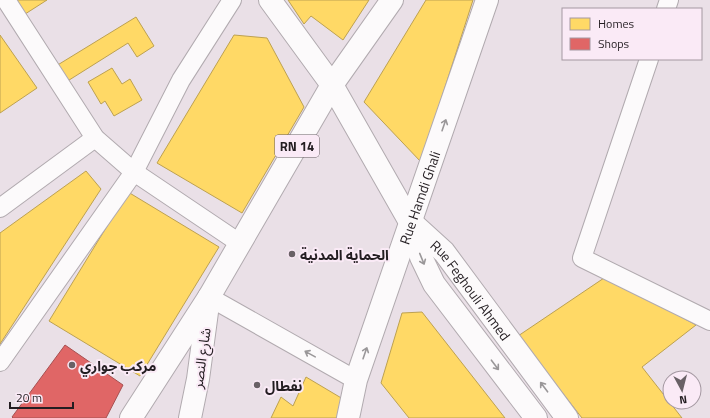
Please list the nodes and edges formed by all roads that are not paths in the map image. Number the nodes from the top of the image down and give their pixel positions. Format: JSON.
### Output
{"nodes":[{"id":1,"x":6,"y":0,"type":"edge"},
{"id":2,"x":232,"y":0,"type":"edge"},
{"id":3,"x":270,"y":0,"type":"edge"},
{"id":4,"x":392,"y":0,"type":"edge"},
{"id":5,"x":487,"y":0,"type":"edge"},
{"id":6,"x":649,"y":60,"type":"edge"},
{"id":7,"x":332,"y":85,"type":"junction"},
{"id":8,"x":95,"y":138,"type":"junction"},
{"id":9,"x":134,"y":172,"type":"junction"},
{"id":10,"x":0,"y":208,"type":"edge"},
{"id":11,"x":410,"y":222,"type":"junction"},
{"id":12,"x":241,"y":244,"type":"junction"},
{"id":13,"x":209,"y":297,"type":"junction"},
{"id":14,"x":710,"y":321,"type":"edge"},
{"id":15,"x":0,"y":362,"type":"edge"},
{"id":16,"x":356,"y":380,"type":"junction"},
{"id":17,"x":131,"y":418,"type":"edge"},
{"id":18,"x":190,"y":418,"type":"edge"},
{"id":19,"x":348,"y":418,"type":"edge"},
{"id":20,"x":536,"y":418,"type":"edge"},
{"id":21,"x":567,"y":418,"type":"edge"}],
"edges":[{"from":1,"to":8,"type":"street"},
{"from":2,"to":9,"type":"street"},
{"from":3,"to":7,"type":"main road"},
{"from":4,"to":7,"type":"main road","number":"RN 14"},
{"from":11,"to":5,"type":"main road","name":"Rue Hamdi Ghali","one_way":true},
{"from":6,"to":14,"type":"street"},
{"from":7,"to":11,"type":"main road"},
{"from":7,"to":12,"type":"main road","number":"RN 14"},
{"from":8,"to":9,"type":"street"},
{"from":8,"to":10,"type":"street"},
{"from":9,"to":12,"type":"street"},
{"from":9,"to":15,"type":"street"},
{"from":16,"to":11,"type":"main road","name":"Rue Hamdi Ghali","one_way":true},
{"from":11,"to":20,"type":"main road","name":"Rue Feghouli Ahmed","one_way":true},
{"from":21,"to":11,"type":"main road","name":"Rue Feghouli Ahmed","one_way":true},
{"from":12,"to":13,"type":"main road","number":"RN 14"},
{"from":16,"to":13,"type":"street","one_way":true},
{"from":13,"to":17,"type":"main road","number":"RN 14"},
{"from":13,"to":18,"type":"main road","name":"شارع النصر"},
{"from":16,"to":19,"type":"main road","name":"Rue Hamdi Ghali"}]}
